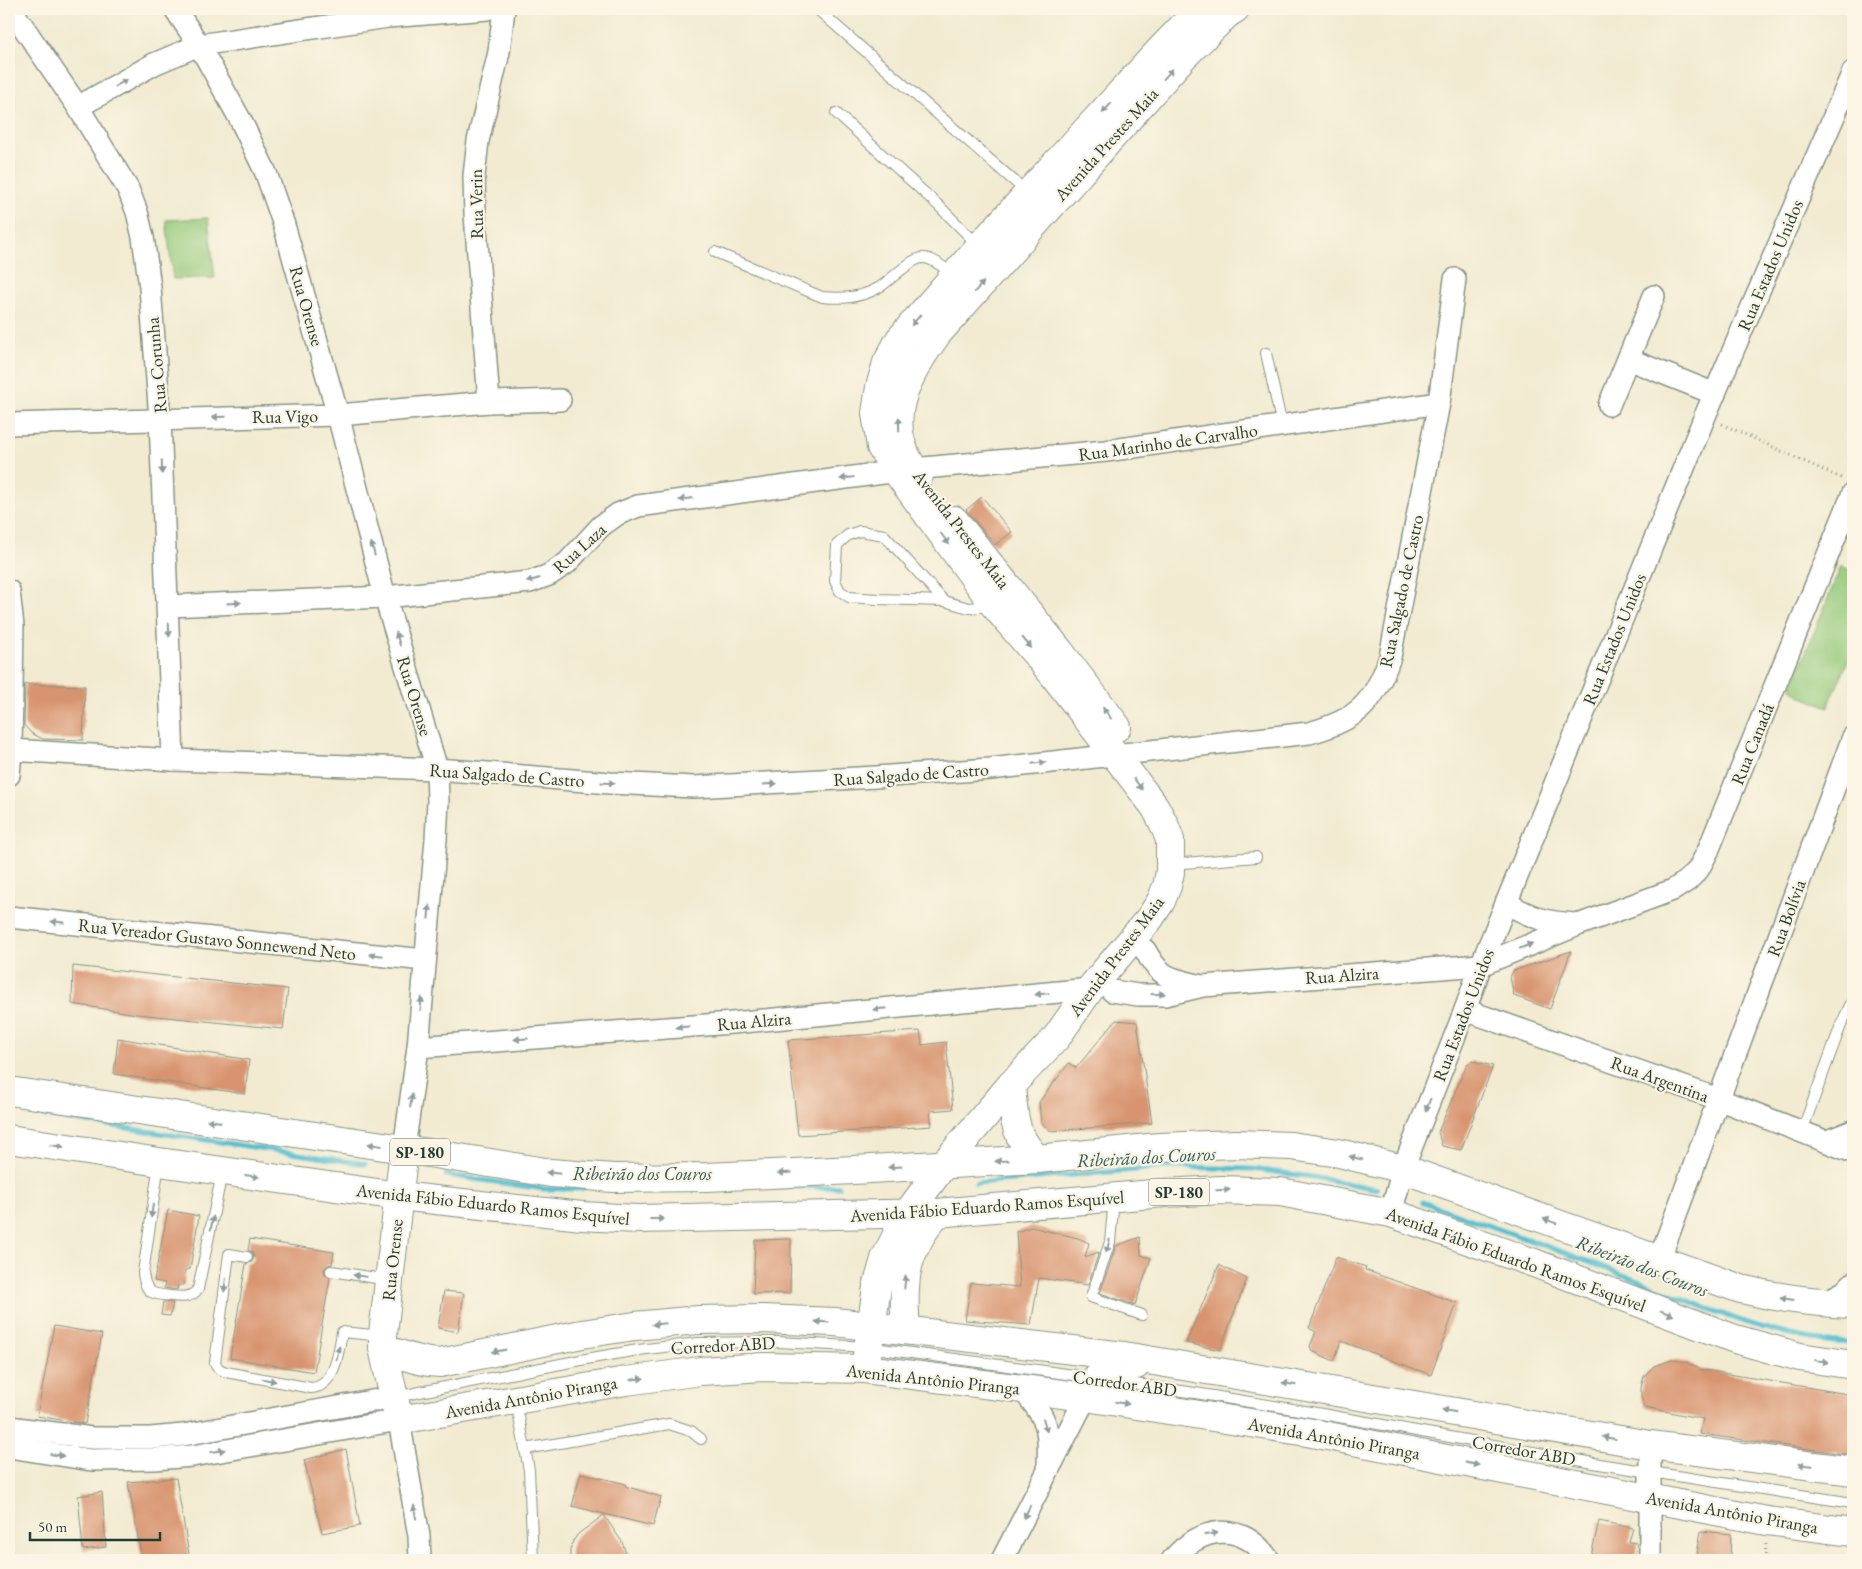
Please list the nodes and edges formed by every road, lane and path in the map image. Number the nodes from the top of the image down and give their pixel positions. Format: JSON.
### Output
{"nodes":[{"id":1,"x":11,"y":9,"type":"edge"},
{"id":2,"x":175,"y":9,"type":"edge"},
{"id":3,"x":488,"y":9,"type":"edge"},
{"id":4,"x":504,"y":9,"type":"edge"},
{"id":5,"x":817,"y":9,"type":"edge"},
{"id":6,"x":1200,"y":9,"type":"edge"},
{"id":7,"x":1235,"y":9,"type":"edge"},
{"id":8,"x":386,"y":13,"type":"edge"},
{"id":9,"x":199,"y":45,"type":"junction"},
{"id":10,"x":1853,"y":72,"type":"edge"},
{"id":11,"x":78,"y":107,"type":"junction"},
{"id":12,"x":836,"y":113,"type":"dead end"},
{"id":13,"x":1028,"y":194,"type":"junction"},
{"id":14,"x":979,"y":247,"type":"junction"},
{"id":15,"x":715,"y":252,"type":"dead end"},
{"id":16,"x":954,"y":276,"type":"junction"},
{"id":17,"x":1455,"y":279,"type":"dead end"},
{"id":18,"x":1654,"y":296,"type":"dead end"},
{"id":19,"x":1266,"y":353,"type":"dead end"},
{"id":20,"x":1628,"y":359,"type":"junction"},
{"id":21,"x":1715,"y":394,"type":"junction"},
{"id":22,"x":560,"y":400,"type":"dead end"},
{"id":23,"x":489,"y":402,"type":"junction"},
{"id":24,"x":1439,"y":403,"type":"junction"},
{"id":25,"x":1609,"y":405,"type":"dead end"},
{"id":26,"x":338,"y":414,"type":"junction"},
{"id":27,"x":1705,"y":416,"type":"junction"},
{"id":28,"x":160,"y":419,"type":"junction"},
{"id":29,"x":9,"y":424,"type":"edge"},
{"id":30,"x":1282,"y":426,"type":"junction"},
{"id":31,"x":904,"y":470,"type":"junction"},
{"id":32,"x":1849,"y":486,"type":"edge"},
{"id":33,"x":9,"y":591,"type":"edge"},
{"id":34,"x":385,"y":597,"type":"junction"},
{"id":35,"x":1003,"y":599,"type":"junction"},
{"id":36,"x":944,"y":601,"type":"junction"},
{"id":37,"x":168,"y":606,"type":"junction"},
{"id":38,"x":1853,"y":737,"type":"edge"},
{"id":39,"x":11,"y":750,"type":"junction"},
{"id":40,"x":1125,"y":753,"type":"junction"},
{"id":41,"x":173,"y":760,"type":"junction"},
{"id":42,"x":437,"y":769,"type":"junction"},
{"id":43,"x":9,"y":775,"type":"edge"},
{"id":44,"x":1256,"y":857,"type":"dead end"},
{"id":45,"x":1180,"y":864,"type":"junction"},
{"id":46,"x":1506,"y":903,"type":"junction"},
{"id":47,"x":9,"y":917,"type":"edge"},
{"id":48,"x":1578,"y":925,"type":"junction"},
{"id":49,"x":1145,"y":950,"type":"junction"},
{"id":50,"x":425,"y":960,"type":"junction"},
{"id":51,"x":1481,"y":965,"type":"junction"},
{"id":52,"x":1104,"y":982,"type":"junction"},
{"id":53,"x":1203,"y":986,"type":"junction"},
{"id":54,"x":1853,"y":999,"type":"edge"},
{"id":55,"x":1465,"y":1010,"type":"junction"},
{"id":56,"x":418,"y":1047,"type":"junction"},
{"id":57,"x":1011,"y":1085,"type":"junction"},
{"id":58,"x":9,"y":1091,"type":"edge"},
{"id":59,"x":1718,"y":1100,"type":"junction"},
{"id":60,"x":1802,"y":1131,"type":"junction"},
{"id":61,"x":1853,"y":1131,"type":"edge"},
{"id":62,"x":9,"y":1139,"type":"edge"},
{"id":63,"x":1827,"y":1141,"type":"junction"},
{"id":64,"x":404,"y":1149,"type":"junction"},
{"id":65,"x":1853,"y":1152,"type":"edge"},
{"id":66,"x":1037,"y":1159,"type":"junction"},
{"id":67,"x":159,"y":1162,"type":"junction"},
{"id":68,"x":944,"y":1164,"type":"junction"},
{"id":69,"x":1403,"y":1169,"type":"junction"},
{"id":70,"x":222,"y":1172,"type":"junction"},
{"id":71,"x":399,"y":1196,"type":"junction"},
{"id":72,"x":1114,"y":1198,"type":"junction"},
{"id":73,"x":965,"y":1211,"type":"junction"},
{"id":74,"x":937,"y":1213,"type":"junction"},
{"id":75,"x":1391,"y":1213,"type":"junction"},
{"id":76,"x":907,"y":1214,"type":"junction"},
{"id":77,"x":247,"y":1257,"type":"dead end"},
{"id":78,"x":1659,"y":1260,"type":"junction"},
{"id":79,"x":331,"y":1272,"type":"dead end"},
{"id":80,"x":390,"y":1280,"type":"junction"},
{"id":81,"x":1853,"y":1283,"type":"edge"},
{"id":82,"x":1823,"y":1303,"type":"junction"},
{"id":83,"x":1853,"y":1304,"type":"edge"},
{"id":84,"x":1142,"y":1315,"type":"dead end"},
{"id":85,"x":906,"y":1330,"type":"junction"},
{"id":86,"x":383,"y":1342,"type":"junction"},
{"id":87,"x":867,"y":1347,"type":"junction"},
{"id":88,"x":1853,"y":1365,"type":"edge"},
{"id":89,"x":1193,"y":1367,"type":"junction"},
{"id":90,"x":1091,"y":1388,"type":"junction"},
{"id":91,"x":1022,"y":1389,"type":"junction"},
{"id":92,"x":516,"y":1400,"type":"junction"},
{"id":93,"x":396,"y":1409,"type":"junction"},
{"id":94,"x":9,"y":1427,"type":"edge"},
{"id":95,"x":701,"y":1439,"type":"dead end"},
{"id":96,"x":1650,"y":1445,"type":"junction"},
{"id":97,"x":9,"y":1448,"type":"edge"},
{"id":98,"x":525,"y":1449,"type":"junction"},
{"id":99,"x":1048,"y":1468,"type":"junction"},
{"id":100,"x":1853,"y":1472,"type":"edge"},
{"id":101,"x":1651,"y":1485,"type":"junction"},
{"id":102,"x":1853,"y":1503,"type":"edge"},
{"id":103,"x":1853,"y":1532,"type":"edge"},
{"id":104,"x":420,"y":1560,"type":"edge"},
{"id":105,"x":533,"y":1560,"type":"edge"},
{"id":106,"x":1002,"y":1560,"type":"edge"},
{"id":107,"x":1172,"y":1560,"type":"edge"},
{"id":108,"x":1269,"y":1560,"type":"edge"},
{"id":109,"x":1650,"y":1560,"type":"edge"}],
"edges":[{"from":1,"to":11,"type":"street","name":"Rua Corunha"},
{"from":2,"to":9,"type":"street","name":"Rua Orense"},
{"from":3,"to":8,"type":"street"},
{"from":4,"to":23,"type":"street","name":"Rua Verin"},
{"from":5,"to":13,"type":"lane"},
{"from":6,"to":13,"type":"main road","name":"Avenida Prestes Maia","one_way":true},
{"from":31,"to":7,"type":"main road","name":"Avenida Prestes Maia","one_way":true},
{"from":8,"to":9,"type":"street"},
{"from":11,"to":9,"type":"street","one_way":true},
{"from":9,"to":26,"type":"street","name":"Rua Orense"},
{"from":10,"to":21,"type":"street","name":"Rua Estados Unidos"},
{"from":11,"to":28,"type":"street","name":"Rua Corunha"},
{"from":12,"to":14,"type":"lane"},
{"from":13,"to":14,"type":"main road","name":"Avenida Prestes Maia"},
{"from":14,"to":16,"type":"main road","name":"Avenida Prestes Maia"},
{"from":15,"to":16,"type":"lane"},
{"from":16,"to":31,"type":"main road","name":"Avenida Prestes Maia","one_way":true},
{"from":17,"to":24,"type":"street","name":"Rua Salgado de Castro"},
{"from":18,"to":20,"type":"street"},
{"from":19,"to":30,"type":"lane"},
{"from":20,"to":21,"type":"street"},
{"from":20,"to":25,"type":"street"},
{"from":21,"to":27,"type":"street","name":"Rua Estados Unidos"},
{"from":22,"to":23,"type":"street","name":"Rua Vigo"},
{"from":23,"to":26,"type":"street","name":"Rua Vigo"},
{"from":24,"to":30,"type":"street","name":"Rua Marinho de Carvalho"},
{"from":24,"to":40,"type":"street","name":"Rua Salgado de Castro"},
{"from":26,"to":28,"type":"street","name":"Rua Vigo","one_way":true},
{"from":34,"to":26,"type":"street","name":"Rua Orense","one_way":true},
{"from":27,"to":32,"type":"path"},
{"from":27,"to":46,"type":"street","name":"Rua Estados Unidos"},
{"from":28,"to":29,"type":"street","name":"Rua Vigo"},
{"from":28,"to":37,"type":"street","name":"Rua Corunha","one_way":true},
{"from":30,"to":31,"type":"street","name":"Rua Marinho de Carvalho"},
{"from":31,"to":34,"type":"street","name":"Rua Laza","one_way":true},
{"from":31,"to":35,"type":"main road","name":"Avenida Prestes Maia"},
{"from":32,"to":48,"type":"street","name":"Rua Canadá"},
{"from":33,"to":39,"type":"street"},
{"from":37,"to":34,"type":"street","name":"Rua Laza","one_way":true},
{"from":42,"to":34,"type":"street","name":"Rua Orense","one_way":true},
{"from":35,"to":36,"type":"lane"},
{"from":35,"to":40,"type":"main road","name":"Avenida Prestes Maia"},
{"from":36,"to":36,"type":"lane"},
{"from":37,"to":41,"type":"street","name":"Rua Corunha","one_way":true},
{"from":38,"to":59,"type":"street","name":"Rua Bolívia"},
{"from":39,"to":41,"type":"street","name":"Rua Salgado de Castro"},
{"from":39,"to":43,"type":"street"},
{"from":42,"to":40,"type":"street","name":"Rua Salgado de Castro","one_way":true},
{"from":40,"to":45,"type":"main road","name":"Avenida Prestes Maia"},
{"from":41,"to":42,"type":"street","name":"Rua Salgado de Castro"},
{"from":50,"to":42,"type":"street","name":"Rua Orense","one_way":true},
{"from":44,"to":45,"type":"lane"},
{"from":45,"to":49,"type":"main road","name":"Avenida Prestes Maia"},
{"from":45,"to":52,"type":"main road","name":"Avenida Prestes Maia"},
{"from":46,"to":48,"type":"street","name":"Rua Canadá"},
{"from":46,"to":51,"type":"street","name":"Rua Estados Unidos"},
{"from":50,"to":47,"type":"street","name":"Rua Vereador Gustavo Sonnewend Neto","one_way":true},
{"from":51,"to":48,"type":"street","name":"Rua Canadá","one_way":true},
{"from":49,"to":52,"type":"main road","name":"Avenida Prestes Maia"},
{"from":49,"to":53,"type":"street","name":"Rua Alzira"},
{"from":56,"to":50,"type":"street","name":"Rua Orense","one_way":true},
{"from":51,"to":53,"type":"street","name":"Rua Alzira"},
{"from":51,"to":55,"type":"street","name":"Rua Estados Unidos"},
{"from":52,"to":53,"type":"street","name":"Rua Alzira","one_way":true},
{"from":52,"to":56,"type":"street","name":"Rua Alzira","one_way":true},
{"from":52,"to":57,"type":"main road","name":"Avenida Prestes Maia"},
{"from":54,"to":60,"type":"lane"},
{"from":55,"to":59,"type":"street","name":"Rua Argentina"},
{"from":55,"to":69,"type":"street","name":"Rua Estados Unidos","one_way":true},
{"from":64,"to":56,"type":"street","name":"Rua Orense","one_way":true},
{"from":57,"to":66,"type":"main road"},
{"from":57,"to":68,"type":"main road","name":"Avenida Prestes Maia"},
{"from":64,"to":58,"type":"main road","number":"SP-180","one_way":true},
{"from":59,"to":60,"type":"street","name":"Rua Argentina"},
{"from":59,"to":78,"type":"street","name":"Rua Bolívia"},
{"from":60,"to":63,"type":"street","name":"Rua Argentina"},
{"from":61,"to":63,"type":"street"},
{"from":62,"to":67,"type":"main road","name":"Avenida Fábio Eduardo Ramos Esquível","number":"SP-180","one_way":true},
{"from":63,"to":65,"type":"street","name":"Rua Argentina"},
{"from":68,"to":64,"type":"main road","number":"SP-180","one_way":true},
{"from":64,"to":71,"type":"main road","name":"Rua Orense"},
{"from":66,"to":68,"type":"main road","number":"SP-180","one_way":true},
{"from":69,"to":66,"type":"main road","number":"SP-180","one_way":true},
{"from":67,"to":70,"type":"main road","name":"Avenida Fábio Eduardo Ramos Esquível","number":"SP-180"},
{"from":67,"to":70,"type":"lane","one_way":true},
{"from":68,"to":73,"type":"main road"},
{"from":68,"to":76,"type":"main road","name":"Avenida Prestes Maia"},
{"from":69,"to":75,"type":"street","name":"Rua Estados Unidos"},
{"from":78,"to":69,"type":"main road","number":"SP-180","one_way":true},
{"from":70,"to":71,"type":"main road","name":"Avenida Fábio Eduardo Ramos Esquível","number":"SP-180","one_way":true},
{"from":71,"to":76,"type":"main road","name":"Avenida Fábio Eduardo Ramos Esquível","number":"SP-180","one_way":true},
{"from":71,"to":80,"type":"main road","name":"Rua Orense"},
{"from":72,"to":73,"type":"main road","name":"Avenida Fábio Eduardo Ramos Esquível","number":"SP-180"},
{"from":72,"to":75,"type":"main road","name":"Avenida Fábio Eduardo Ramos Esquível","number":"SP-180","one_way":true},
{"from":72,"to":84,"type":"lane","one_way":true},
{"from":73,"to":74,"type":"main road","name":"Avenida Fábio Eduardo Ramos Esquível","number":"SP-180"},
{"from":74,"to":76,"type":"main road","name":"Avenida Fábio Eduardo Ramos Esquível","number":"SP-180"},
{"from":85,"to":74,"type":"main road","one_way":true},
{"from":75,"to":88,"type":"main road","name":"Avenida Fábio Eduardo Ramos Esquível","number":"SP-180","one_way":true},
{"from":76,"to":87,"type":"main road","name":"Avenida Prestes Maia"},
{"from":77,"to":86,"type":"lane","one_way":true},
{"from":82,"to":78,"type":"main road","number":"SP-180","one_way":true},
{"from":80,"to":79,"type":"lane","one_way":true},
{"from":80,"to":86,"type":"main road","name":"Rua Orense"},
{"from":81,"to":82,"type":"street"},
{"from":82,"to":83,"type":"main road","number":"SP-180"},
{"from":85,"to":87,"type":"main road","name":"Avenida Antônio Piranga"},
{"from":85,"to":89,"type":"main road","name":"Avenida Antônio Piranga"},
{"from":87,"to":86,"type":"main road","name":"Avenida Antônio Piranga","one_way":true},
{"from":86,"to":93,"type":"main road","name":"Rua Orense"},
{"from":87,"to":90,"type":"lane","name":"Corredor ABD"},
{"from":87,"to":91,"type":"main road","name":"Avenida Antônio Piranga"},
{"from":92,"to":87,"type":"main road","name":"Avenida Antônio Piranga","one_way":true},
{"from":87,"to":93,"type":"lane","name":"Corredor ABD"},
{"from":89,"to":90,"type":"main road"},
{"from":96,"to":89,"type":"main road","name":"Avenida Antônio Piranga","one_way":true},
{"from":90,"to":91,"type":"main road","name":"Avenida Antônio Piranga"},
{"from":90,"to":99,"type":"street"},
{"from":90,"to":101,"type":"main road","name":"Avenida Antônio Piranga"},
{"from":91,"to":99,"type":"street","one_way":true},
{"from":92,"to":93,"type":"main road","name":"Avenida Antônio Piranga"},
{"from":92,"to":98,"type":"lane"},
{"from":93,"to":94,"type":"street","name":"Avenida Antônio Piranga"},
{"from":97,"to":93,"type":"street","name":"Avenida Antônio Piranga","one_way":true},
{"from":104,"to":93,"type":"street","one_way":true},
{"from":95,"to":98,"type":"lane"},
{"from":100,"to":96,"type":"main road","name":"Avenida Antônio Piranga","one_way":true},
{"from":96,"to":101,"type":"street"},
{"from":98,"to":105,"type":"lane"},
{"from":99,"to":106,"type":"street","one_way":true},
{"from":101,"to":102,"type":"lane"},
{"from":101,"to":103,"type":"main road","name":"Avenida Antônio Piranga"},
{"from":101,"to":109,"type":"street"},
{"from":107,"to":108,"type":"street","one_way":true}]}
